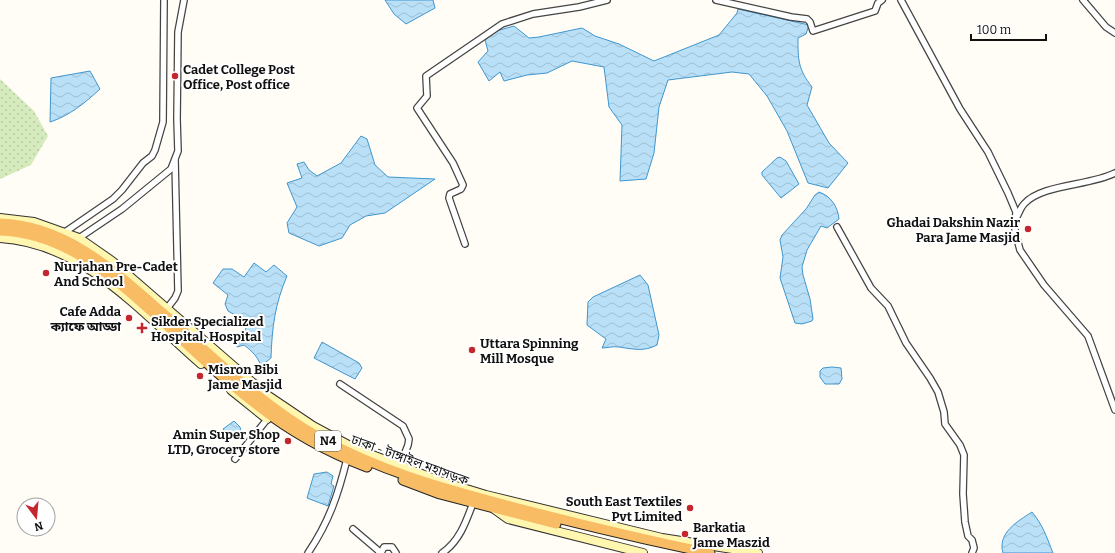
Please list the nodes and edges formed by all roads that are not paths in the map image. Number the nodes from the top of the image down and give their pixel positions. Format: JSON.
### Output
{"nodes":[{"id":1,"x":164,"y":0,"type":"edge"},
{"id":2,"x":184,"y":0,"type":"edge"},
{"id":3,"x":607,"y":0,"type":"edge"},
{"id":4,"x":716,"y":0,"type":"edge"},
{"id":5,"x":882,"y":0,"type":"edge"},
{"id":6,"x":901,"y":0,"type":"edge"},
{"id":7,"x":1083,"y":0,"type":"edge"},
{"id":8,"x":1115,"y":33,"type":"edge"},
{"id":9,"x":175,"y":159,"type":"junction"},
{"id":10,"x":1115,"y":173,"type":"edge"},
{"id":11,"x":0,"y":218,"type":"edge"},
{"id":12,"x":1016,"y":218,"type":"junction"},
{"id":13,"x":0,"y":223,"type":"edge"},
{"id":14,"x":837,"y":226,"type":"dead end"},
{"id":15,"x":0,"y":231,"type":"edge"},
{"id":16,"x":65,"y":232,"type":"junction"},
{"id":17,"x":0,"y":238,"type":"edge"},
{"id":18,"x":79,"y":238,"type":"junction"},
{"id":19,"x":464,"y":244,"type":"dead end"},
{"id":20,"x":165,"y":311,"type":"junction"},
{"id":21,"x":340,"y":384,"type":"dead end"},
{"id":22,"x":1115,"y":410,"type":"edge"},
{"id":23,"x":269,"y":417,"type":"junction"},
{"id":24,"x":235,"y":459,"type":"dead end"},
{"id":25,"x":347,"y":459,"type":"junction"},
{"id":26,"x":398,"y":469,"type":"junction"},
{"id":27,"x":473,"y":503,"type":"junction"},
{"id":28,"x":499,"y":504,"type":"junction"},
{"id":29,"x":353,"y":529,"type":"dead end"},
{"id":30,"x":308,"y":553,"type":"edge"},
{"id":31,"x":380,"y":553,"type":"edge"},
{"id":32,"x":396,"y":553,"type":"edge"},
{"id":33,"x":442,"y":553,"type":"edge"},
{"id":34,"x":643,"y":553,"type":"edge"},
{"id":35,"x":682,"y":553,"type":"edge"},
{"id":36,"x":710,"y":553,"type":"edge"},
{"id":37,"x":758,"y":553,"type":"edge"},
{"id":38,"x":972,"y":553,"type":"edge"}],
"edges":[{"from":1,"to":16,"type":"street"},
{"from":2,"to":9,"type":"street"},
{"from":3,"to":19,"type":"street"},
{"from":4,"to":5,"type":"street"},
{"from":6,"to":12,"type":"street"},
{"from":7,"to":8,"type":"street"},
{"from":9,"to":18,"type":"street"},
{"from":9,"to":20,"type":"street"},
{"from":10,"to":12,"type":"street"},
{"from":11,"to":16,"type":"main road"},
{"from":12,"to":22,"type":"street"},
{"from":13,"to":20,"type":"highway","name":"ঢাকা - টাঙ্গাইল মহাসড়ক","number":"N4"},
{"from":14,"to":38,"type":"street"},
{"from":15,"to":23,"type":"highway","name":"ঢাকা - টাঙ্গাইল মহাসড়ক","number":"N4"},
{"from":16,"to":18,"type":"main road"},
{"from":17,"to":23,"type":"main road"},
{"from":18,"to":20,"type":"main road"},
{"from":20,"to":26,"type":"highway","name":"ঢাকা - টাঙ্গাইল মহাসড়ক","number":"N4"},
{"from":21,"to":26,"type":"street"},
{"from":23,"to":24,"type":"street"},
{"from":23,"to":25,"type":"highway","name":"ঢাকা - টাঙ্গাইল মহাসড়ক","number":"N4"},
{"from":25,"to":27,"type":"highway","name":"ঢাকা - টাঙ্গাইল মহাসড়ক","number":"N4"},
{"from":25,"to":30,"type":"street"},
{"from":26,"to":28,"type":"highway","name":"ঢাকা - টাঙ্গাইল মহাসড়ক","number":"N4"},
{"from":27,"to":28,"type":"highway","name":"ঢাকা - টাঙ্গাইল মহাসড়ক","number":"N4"},
{"from":27,"to":33,"type":"street"},
{"from":28,"to":34,"type":"main road"},
{"from":28,"to":35,"type":"highway","name":"ঢাকা - টাঙ্গাইল মহাসড়ক","number":"N4"},
{"from":28,"to":36,"type":"highway","name":"ঢাকা - টাঙ্গাইল মহাসড়ক","number":"N4"},
{"from":28,"to":37,"type":"main road"},
{"from":29,"to":31,"type":"street"},
{"from":31,"to":32,"type":"street"}]}
